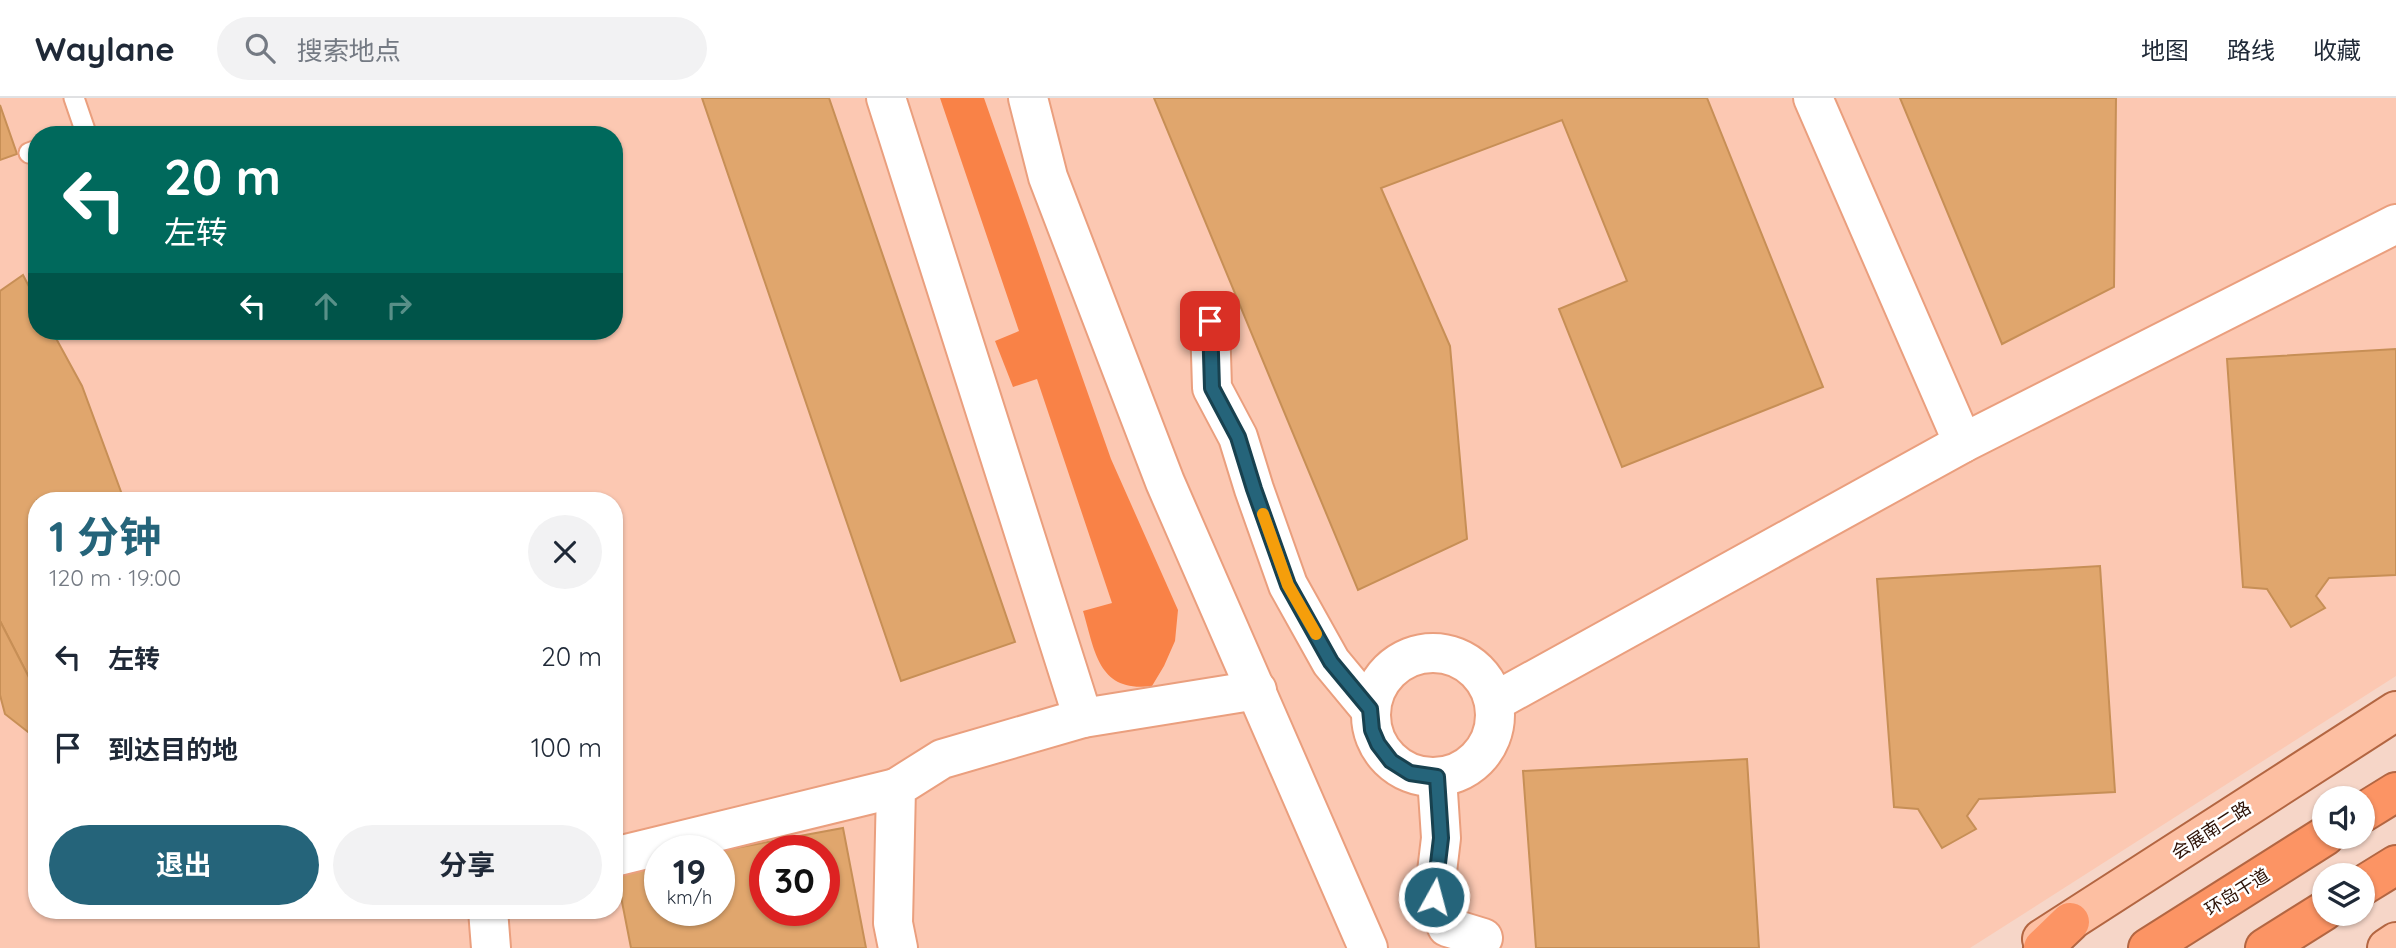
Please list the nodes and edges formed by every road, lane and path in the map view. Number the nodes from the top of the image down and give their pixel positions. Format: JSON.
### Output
{"nodes":[{"id":1,"x":75,"y":98,"type":"edge"},
{"id":2,"x":886,"y":98,"type":"edge"},
{"id":3,"x":1028,"y":98,"type":"edge"},
{"id":4,"x":1813,"y":98,"type":"edge"},
{"id":5,"x":84,"y":126,"type":"edge"},
{"id":6,"x":2396,"y":224,"type":"edge"},
{"id":7,"x":1210,"y":321,"type":"dead end"},
{"id":8,"x":1963,"y":443,"type":"junction"},
{"id":9,"x":1256,"y":690,"type":"junction"},
{"id":10,"x":1494,"y":702,"type":"junction"},
{"id":11,"x":1370,"y":709,"type":"junction"},
{"id":12,"x":2396,"y":711,"type":"edge"},
{"id":13,"x":1083,"y":718,"type":"junction"},
{"id":14,"x":1437,"y":777,"type":"junction"},
{"id":15,"x":896,"y":789,"type":"junction"},
{"id":16,"x":2396,"y":792,"type":"edge"},
{"id":17,"x":2375,"y":805,"type":"edge"},
{"id":18,"x":2312,"y":845,"type":"edge"},
{"id":19,"x":623,"y":855,"type":"edge"},
{"id":20,"x":2396,"y":865,"type":"edge"},
{"id":21,"x":2375,"y":878,"type":"edge"},
{"id":22,"x":2312,"y":918,"type":"edge"},
{"id":23,"x":489,"y":919,"type":"edge"},
{"id":24,"x":2057,"y":935,"type":"edge"},
{"id":25,"x":1483,"y":938,"type":"dead end"},
{"id":26,"x":2396,"y":942,"type":"edge"},
{"id":27,"x":491,"y":948,"type":"edge"},
{"id":28,"x":898,"y":948,"type":"edge"},
{"id":29,"x":1368,"y":948,"type":"edge"},
{"id":30,"x":2026,"y":948,"type":"edge"},
{"id":31,"x":2148,"y":948,"type":"edge"},
{"id":32,"x":2264,"y":948,"type":"edge"},
{"id":33,"x":2387,"y":948,"type":"edge"}],
"edges":[{"from":1,"to":5,"type":"lane"},
{"from":2,"to":13,"type":"street"},
{"from":3,"to":9,"type":"street"},
{"from":4,"to":8,"type":"street"},
{"from":6,"to":8,"type":"street"},
{"from":7,"to":11,"type":"street"},
{"from":8,"to":10,"type":"street"},
{"from":9,"to":13,"type":"street"},
{"from":9,"to":29,"type":"street"},
{"from":10,"to":11,"type":"street"},
{"from":10,"to":14,"type":"street"},
{"from":11,"to":14,"type":"street"},
{"from":12,"to":24,"type":"main road","name":"会展南二路"},
{"from":13,"to":15,"type":"street"},
{"from":14,"to":25,"type":"street"},
{"from":15,"to":19,"type":"street"},
{"from":15,"to":28,"type":"street"},
{"from":16,"to":17,"type":"highway"},
{"from":18,"to":31,"type":"highway","name":"环岛干道"},
{"from":20,"to":21,"type":"highway"},
{"from":22,"to":32,"type":"highway"},
{"from":23,"to":27,"type":"street"},
{"from":24,"to":30,"type":"main road","name":"会展南二路"},
{"from":26,"to":33,"type":"main road"}]}
